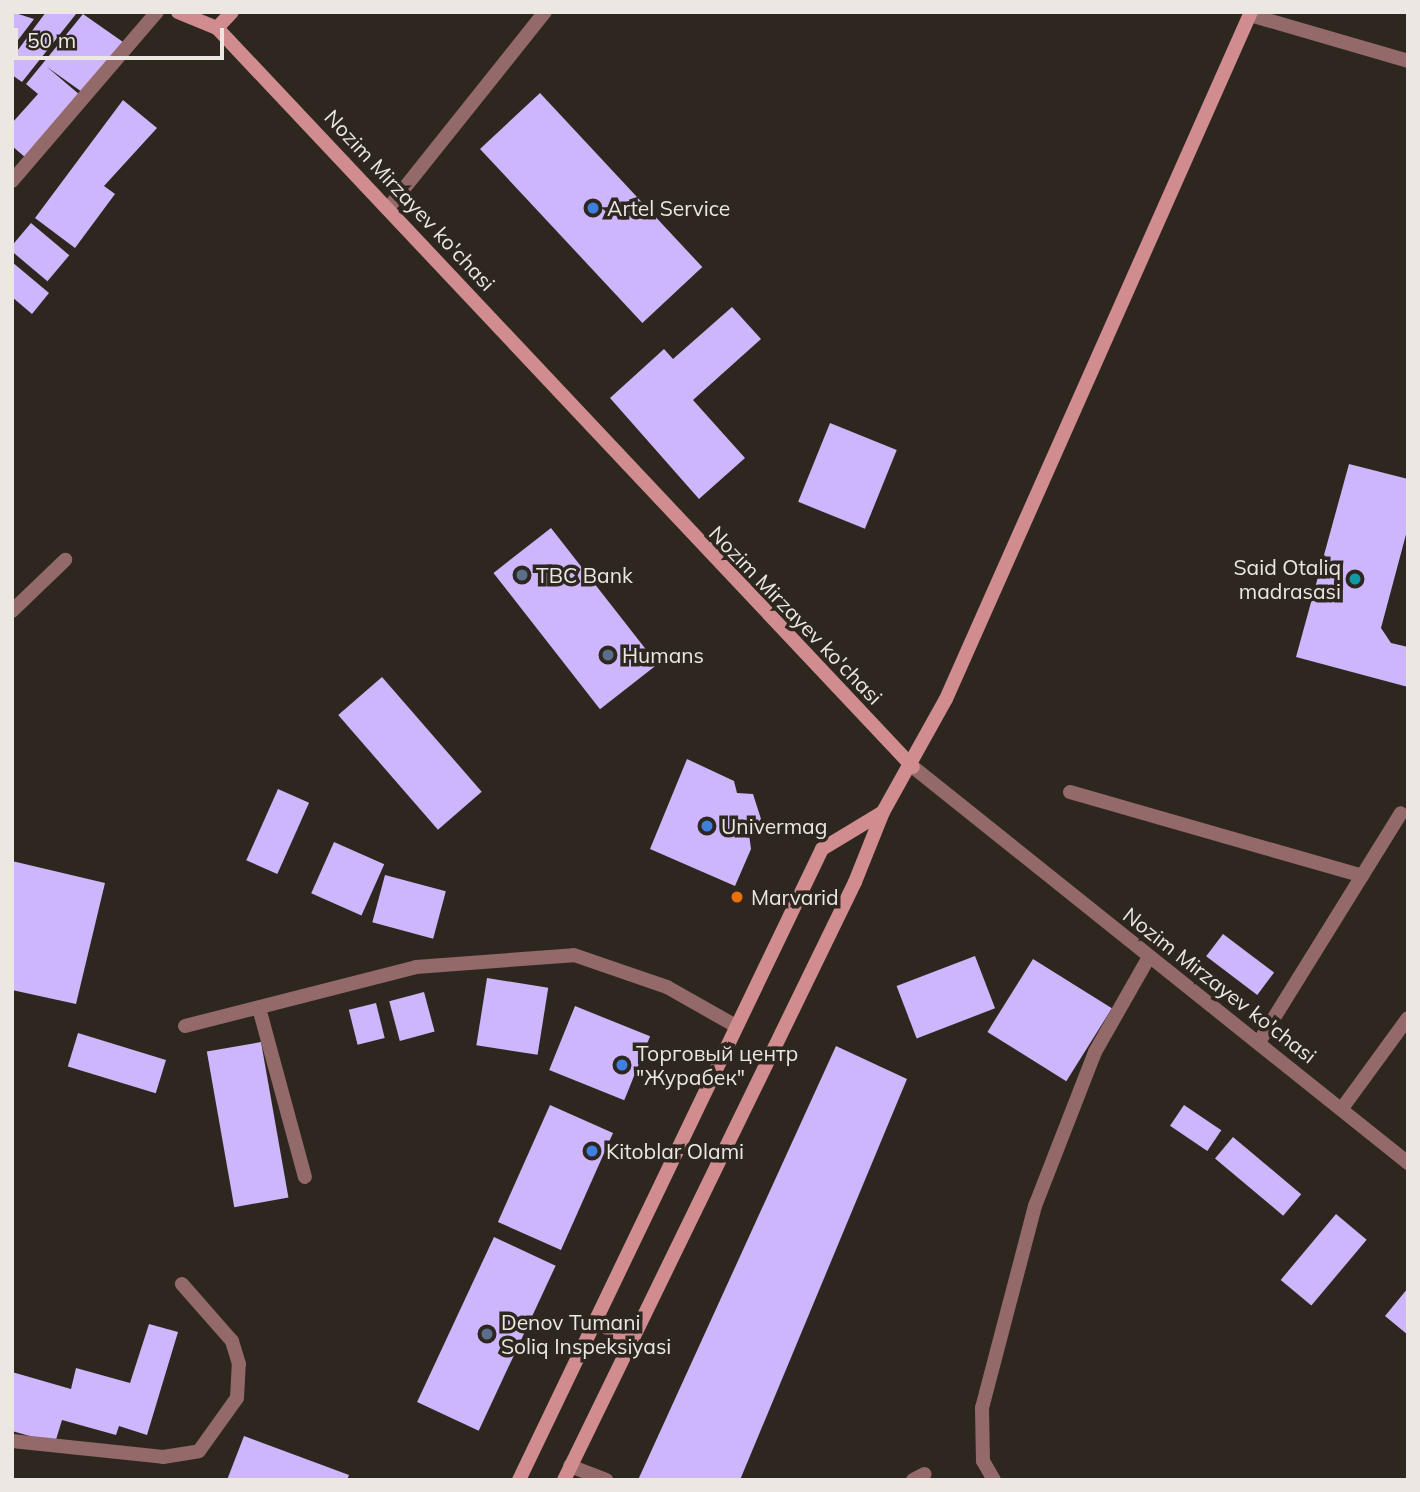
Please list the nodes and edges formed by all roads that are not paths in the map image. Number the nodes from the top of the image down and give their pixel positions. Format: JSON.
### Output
{"nodes":[{"id":1,"x":157,"y":12,"type":"edge"},
{"id":2,"x":178,"y":12,"type":"edge"},
{"id":3,"x":232,"y":12,"type":"edge"},
{"id":4,"x":545,"y":12,"type":"edge"},
{"id":5,"x":1250,"y":14,"type":"edge"},
{"id":6,"x":217,"y":28,"type":"junction"},
{"id":7,"x":1408,"y":61,"type":"edge"},
{"id":8,"x":12,"y":181,"type":"edge"},
{"id":9,"x":390,"y":206,"type":"junction"},
{"id":10,"x":65,"y":559,"type":"dead end"},
{"id":11,"x":12,"y":611,"type":"edge"},
{"id":12,"x":913,"y":767,"type":"junction"},
{"id":13,"x":1070,"y":792,"type":"dead end"},
{"id":14,"x":883,"y":812,"type":"junction"},
{"id":15,"x":1401,"y":813,"type":"dead end"},
{"id":16,"x":1362,"y":876,"type":"junction"},
{"id":17,"x":1149,"y":957,"type":"junction"},
{"id":18,"x":259,"y":1008,"type":"junction"},
{"id":19,"x":1408,"y":1018,"type":"edge"},
{"id":20,"x":184,"y":1026,"type":"dead end"},
{"id":21,"x":736,"y":1026,"type":"junction"},
{"id":22,"x":1259,"y":1042,"type":"junction"},
{"id":23,"x":1343,"y":1107,"type":"junction"},
{"id":24,"x":1408,"y":1163,"type":"edge"},
{"id":25,"x":305,"y":1177,"type":"dead end"},
{"id":26,"x":182,"y":1284,"type":"dead end"},
{"id":27,"x":595,"y":1322,"type":"junction"},
{"id":28,"x":632,"y":1340,"type":"junction"},
{"id":29,"x":12,"y":1441,"type":"edge"},
{"id":30,"x":567,"y":1473,"type":"edge"},
{"id":31,"x":519,"y":1480,"type":"edge"},
{"id":32,"x":606,"y":1480,"type":"edge"},
{"id":33,"x":994,"y":1480,"type":"edge"}],
"edges":[{"from":1,"to":8,"type":"street"},
{"from":2,"to":6,"type":"main road"},
{"from":3,"to":6,"type":"main road"},
{"from":4,"to":9,"type":"street"},
{"from":5,"to":7,"type":"street"},
{"from":5,"to":12,"type":"main road"},
{"from":6,"to":9,"type":"main road","name":"Nozim Mirzayev ko'chasi"},
{"from":9,"to":12,"type":"main road","name":"Nozim Mirzayev ko'chasi"},
{"from":10,"to":11,"type":"street"},
{"from":12,"to":14,"type":"main road"},
{"from":12,"to":17,"type":"street","name":"Nozim Mirzayev ko'chasi"},
{"from":13,"to":16,"type":"street"},
{"from":14,"to":21,"type":"main road"},
{"from":14,"to":28,"type":"main road"},
{"from":15,"to":16,"type":"street"},
{"from":16,"to":22,"type":"street"},
{"from":17,"to":22,"type":"street","name":"Nozim Mirzayev ko'chasi"},
{"from":17,"to":33,"type":"street"},
{"from":18,"to":20,"type":"street"},
{"from":18,"to":21,"type":"street"},
{"from":18,"to":25,"type":"street"},
{"from":19,"to":23,"type":"street"},
{"from":21,"to":27,"type":"main road"},
{"from":22,"to":23,"type":"street","name":"Nozim Mirzayev ko'chasi"},
{"from":23,"to":24,"type":"street","name":"Nozim Mirzayev ko'chasi"},
{"from":26,"to":29,"type":"street"},
{"from":27,"to":28,"type":"main road"},
{"from":27,"to":31,"type":"main road"},
{"from":28,"to":30,"type":"main road"},
{"from":30,"to":32,"type":"street"}]}
